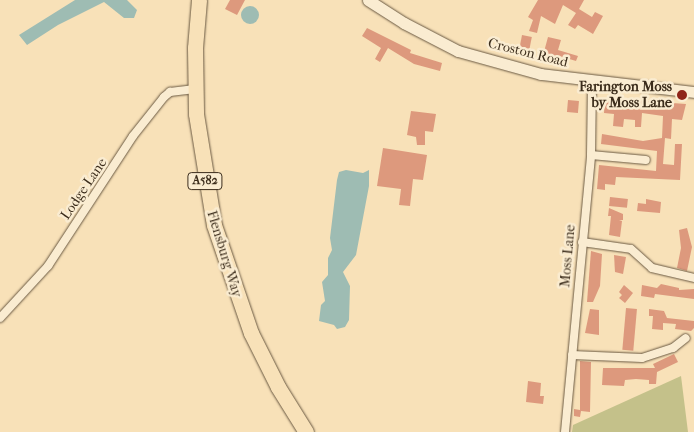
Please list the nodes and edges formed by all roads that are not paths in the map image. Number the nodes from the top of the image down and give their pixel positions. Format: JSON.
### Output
{"nodes":[{"id":1,"x":199,"y":0,"type":"edge"},
{"id":2,"x":368,"y":0,"type":"edge"},
{"id":3,"x":592,"y":82,"type":"junction"},
{"id":4,"x":195,"y":89,"type":"junction"},
{"id":5,"x":694,"y":92,"type":"edge"},
{"id":6,"x":590,"y":155,"type":"junction"},
{"id":7,"x":646,"y":160,"type":"dead end"},
{"id":8,"x":582,"y":242,"type":"junction"},
{"id":9,"x":694,"y":278,"type":"edge"},
{"id":10,"x":0,"y":318,"type":"edge"},
{"id":11,"x":686,"y":338,"type":"dead end"},
{"id":12,"x":572,"y":355,"type":"junction"},
{"id":13,"x":306,"y":432,"type":"edge"},
{"id":14,"x":565,"y":432,"type":"edge"}],
"edges":[{"from":1,"to":4,"type":"highway","name":"Flensburg Way","number":"A582"},
{"from":2,"to":3,"type":"street","name":"Croston Road"},
{"from":3,"to":5,"type":"street","name":"Croston Road"},
{"from":3,"to":6,"type":"street","name":"Moss Lane"},
{"from":4,"to":10,"type":"street","name":"Lodge Lane"},
{"from":4,"to":13,"type":"highway","name":"Flensburg Way","number":"A582"},
{"from":6,"to":7,"type":"street"},
{"from":6,"to":8,"type":"street","name":"Moss Lane"},
{"from":8,"to":9,"type":"street"},
{"from":8,"to":12,"type":"street","name":"Moss Lane"},
{"from":11,"to":12,"type":"street"},
{"from":12,"to":14,"type":"street","name":"Moss Lane"}]}
